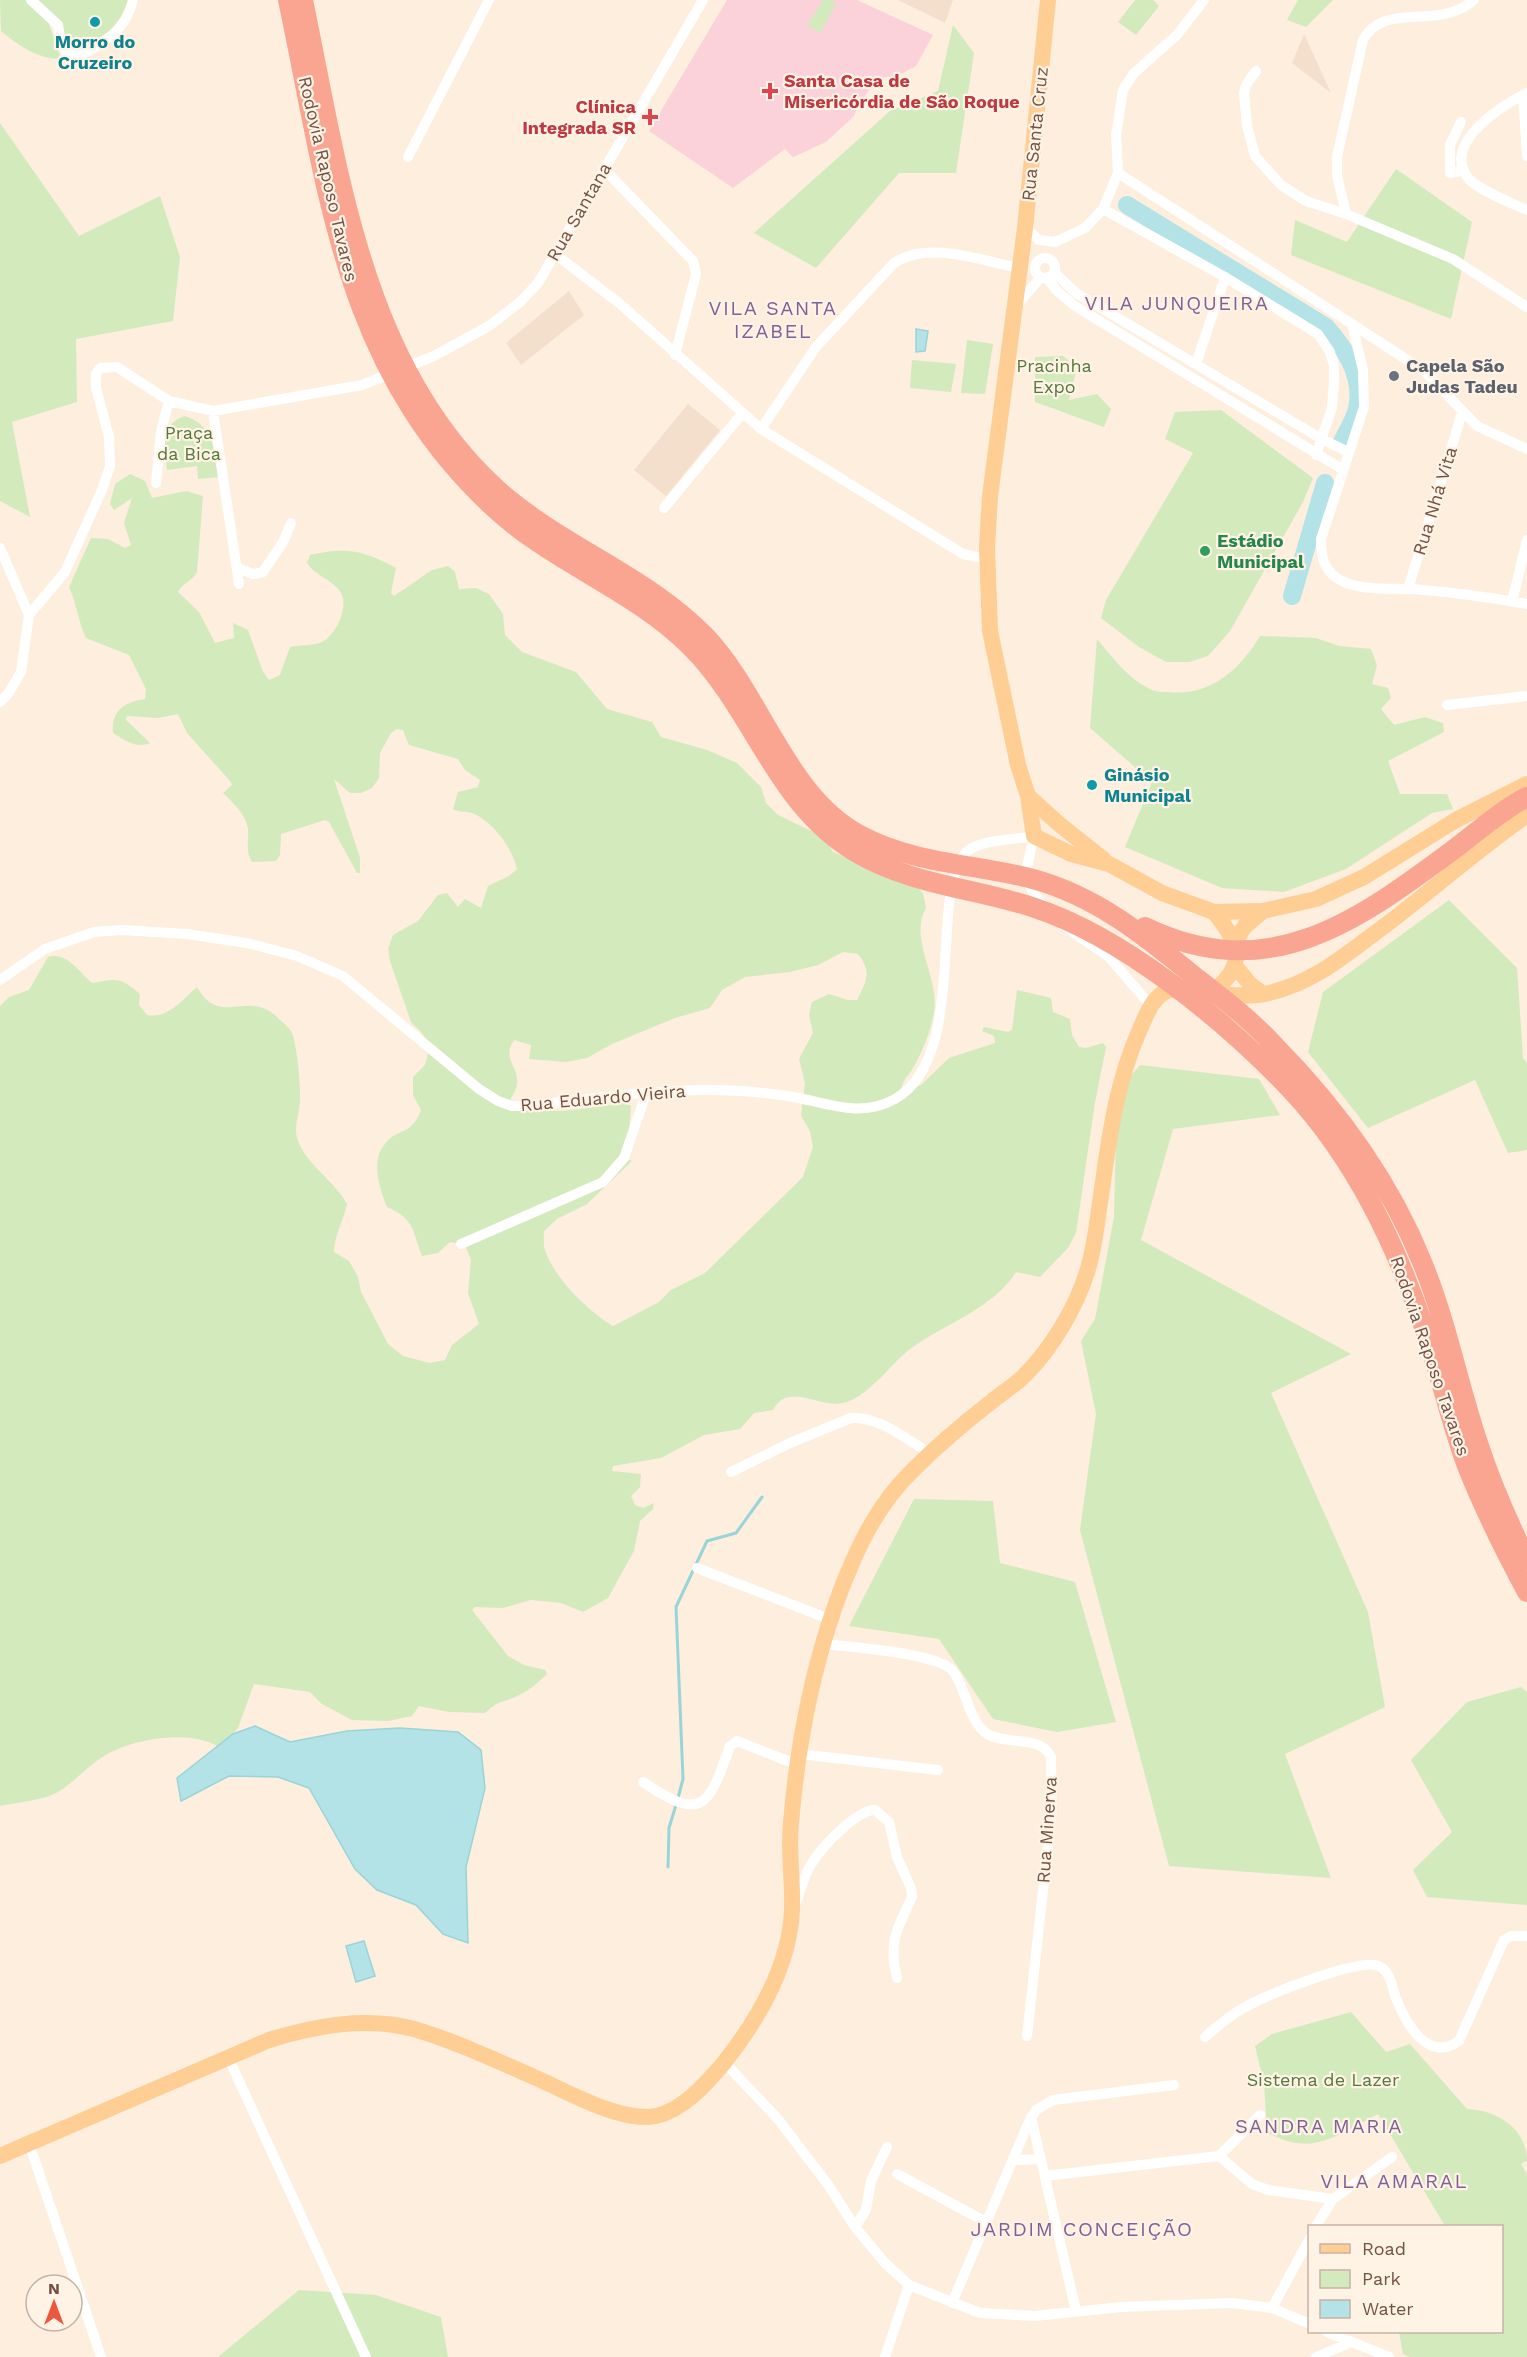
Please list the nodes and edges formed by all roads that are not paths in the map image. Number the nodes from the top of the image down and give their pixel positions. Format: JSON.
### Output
{"nodes":[{"id":1,"x":32,"y":0,"type":"edge"},
{"id":2,"x":133,"y":0,"type":"edge"},
{"id":3,"x":288,"y":0,"type":"edge"},
{"id":4,"x":303,"y":0,"type":"edge"},
{"id":5,"x":489,"y":0,"type":"edge"},
{"id":6,"x":704,"y":0,"type":"edge"},
{"id":7,"x":1048,"y":0,"type":"edge"},
{"id":8,"x":1204,"y":0,"type":"edge"},
{"id":9,"x":1474,"y":0,"type":"edge"},
{"id":10,"x":1256,"y":71,"type":"dead end"},
{"id":11,"x":1525,"y":94,"type":"edge"},
{"id":12,"x":1461,"y":123,"type":"dead end"},
{"id":13,"x":1527,"y":156,"type":"edge"},
{"id":14,"x":408,"y":157,"type":"dead end"},
{"id":15,"x":603,"y":168,"type":"junction"},
{"id":16,"x":1464,"y":170,"type":"junction"},
{"id":17,"x":1118,"y":173,"type":"junction"},
{"id":18,"x":1103,"y":209,"type":"junction"},
{"id":19,"x":1527,"y":210,"type":"edge"},
{"id":20,"x":1346,"y":214,"type":"junction"},
{"id":21,"x":1025,"y":228,"type":"junction"},
{"id":22,"x":1048,"y":243,"type":"junction"},
{"id":23,"x":555,"y":254,"type":"junction"},
{"id":24,"x":1046,"y":259,"type":"junction"},
{"id":25,"x":1020,"y":268,"type":"junction"},
{"id":26,"x":1048,"y":276,"type":"junction"},
{"id":27,"x":1226,"y":277,"type":"junction"},
{"id":28,"x":1016,"y":306,"type":"junction"},
{"id":29,"x":1527,"y":307,"type":"edge"},
{"id":30,"x":1352,"y":324,"type":"junction"},
{"id":31,"x":389,"y":353,"type":"junction"},
{"id":32,"x":675,"y":355,"type":"junction"},
{"id":33,"x":1196,"y":364,"type":"junction"},
{"id":34,"x":412,"y":396,"type":"junction"},
{"id":35,"x":169,"y":401,"type":"junction"},
{"id":36,"x":213,"y":411,"type":"junction"},
{"id":37,"x":1462,"y":413,"type":"junction"},
{"id":38,"x":741,"y":414,"type":"junction"},
{"id":39,"x":761,"y":429,"type":"junction"},
{"id":40,"x":1320,"y":438,"type":"junction"},
{"id":41,"x":1527,"y":449,"type":"edge"},
{"id":42,"x":1348,"y":452,"type":"junction"},
{"id":43,"x":1316,"y":455,"type":"junction"},
{"id":44,"x":1342,"y":470,"type":"junction"},
{"id":45,"x":156,"y":483,"type":"dead end"},
{"id":46,"x":664,"y":508,"type":"dead end"},
{"id":47,"x":291,"y":523,"type":"dead end"},
{"id":48,"x":1527,"y":540,"type":"edge"},
{"id":49,"x":0,"y":548,"type":"edge"},
{"id":50,"x":987,"y":559,"type":"junction"},
{"id":51,"x":237,"y":568,"type":"junction"},
{"id":52,"x":239,"y":584,"type":"dead end"},
{"id":53,"x":1408,"y":589,"type":"junction"},
{"id":54,"x":1512,"y":602,"type":"junction"},
{"id":55,"x":1527,"y":604,"type":"edge"},
{"id":56,"x":28,"y":615,"type":"junction"},
{"id":57,"x":1527,"y":696,"type":"edge"},
{"id":58,"x":0,"y":702,"type":"edge"},
{"id":59,"x":1446,"y":705,"type":"dead end"},
{"id":60,"x":1527,"y":784,"type":"edge"},
{"id":61,"x":1028,"y":796,"type":"junction"},
{"id":62,"x":1527,"y":797,"type":"edge"},
{"id":63,"x":1527,"y":815,"type":"edge"},
{"id":64,"x":1034,"y":836,"type":"junction"},
{"id":65,"x":1109,"y":864,"type":"junction"},
{"id":66,"x":1107,"y":910,"type":"junction"},
{"id":67,"x":1263,"y":911,"type":"junction"},
{"id":68,"x":1214,"y":912,"type":"junction"},
{"id":69,"x":1239,"y":953,"type":"junction"},
{"id":70,"x":0,"y":980,"type":"edge"},
{"id":71,"x":1209,"y":994,"type":"junction"},
{"id":72,"x":1263,"y":994,"type":"junction"},
{"id":73,"x":1151,"y":1006,"type":"junction"},
{"id":74,"x":647,"y":1091,"type":"junction"},
{"id":75,"x":1357,"y":1159,"type":"junction"},
{"id":76,"x":461,"y":1244,"type":"dead end"},
{"id":77,"x":931,"y":1454,"type":"junction"},
{"id":78,"x":731,"y":1472,"type":"dead end"},
{"id":79,"x":1527,"y":1560,"type":"edge"},
{"id":80,"x":697,"y":1568,"type":"dead end"},
{"id":81,"x":1527,"y":1592,"type":"edge"},
{"id":82,"x":832,"y":1620,"type":"junction"},
{"id":83,"x":824,"y":1644,"type":"junction"},
{"id":84,"x":799,"y":1760,"type":"junction"},
{"id":85,"x":938,"y":1770,"type":"dead end"},
{"id":86,"x":643,"y":1782,"type":"dead end"},
{"id":87,"x":792,"y":1911,"type":"junction"},
{"id":88,"x":1527,"y":1936,"type":"edge"},
{"id":89,"x":897,"y":1978,"type":"dead end"},
{"id":90,"x":1027,"y":2036,"type":"dead end"},
{"id":91,"x":1204,"y":2037,"type":"dead end"},
{"id":92,"x":228,"y":2057,"type":"junction"},
{"id":93,"x":724,"y":2062,"type":"junction"},
{"id":94,"x":1174,"y":2085,"type":"dead end"},
{"id":95,"x":1260,"y":2115,"type":"dead end"},
{"id":96,"x":1031,"y":2116,"type":"junction"},
{"id":97,"x":29,"y":2143,"type":"junction"},
{"id":98,"x":887,"y":2147,"type":"dead end"},
{"id":99,"x":0,"y":2156,"type":"edge"},
{"id":100,"x":1219,"y":2156,"type":"junction"},
{"id":101,"x":1392,"y":2157,"type":"dead end"},
{"id":102,"x":1041,"y":2159,"type":"junction"},
{"id":103,"x":1013,"y":2160,"type":"junction"},
{"id":104,"x":897,"y":2174,"type":"dead end"},
{"id":105,"x":1045,"y":2176,"type":"junction"},
{"id":106,"x":1333,"y":2199,"type":"junction"},
{"id":107,"x":986,"y":2222,"type":"junction"},
{"id":108,"x":1317,"y":2225,"type":"edge"},
{"id":109,"x":855,"y":2227,"type":"junction"},
{"id":110,"x":1308,"y":2242,"type":"edge"},
{"id":111,"x":909,"y":2285,"type":"junction"},
{"id":112,"x":952,"y":2303,"type":"junction"},
{"id":113,"x":1272,"y":2308,"type":"junction"},
{"id":114,"x":1076,"y":2311,"type":"junction"},
{"id":115,"x":1308,"y":2323,"type":"edge"},
{"id":116,"x":1332,"y":2333,"type":"edge"},
{"id":117,"x":1352,"y":2342,"type":"junction"},
{"id":118,"x":101,"y":2357,"type":"edge"},
{"id":119,"x":366,"y":2357,"type":"edge"},
{"id":120,"x":885,"y":2357,"type":"edge"},
{"id":121,"x":1316,"y":2357,"type":"edge"},
{"id":122,"x":1389,"y":2357,"type":"edge"}],
"edges":[{"from":1,"to":2,"type":"street"},
{"from":3,"to":31,"type":"highway","name":"Rodovia Raposo Tavares"},
{"from":4,"to":31,"type":"highway","name":"Rodovia Raposo Tavares"},
{"from":5,"to":14,"type":"street"},
{"from":6,"to":15,"type":"street","name":"Rua Santana"},
{"from":7,"to":21,"type":"main road","name":"Rua Santa Cruz"},
{"from":8,"to":17,"type":"street"},
{"from":9,"to":20,"type":"street"},
{"from":10,"to":20,"type":"street"},
{"from":11,"to":13,"type":"street"},
{"from":11,"to":16,"type":"street"},
{"from":12,"to":16,"type":"street"},
{"from":15,"to":23,"type":"street","name":"Rua Santana"},
{"from":15,"to":32,"type":"street"},
{"from":16,"to":19,"type":"street"},
{"from":17,"to":18,"type":"street"},
{"from":17,"to":30,"type":"street"},
{"from":18,"to":22,"type":"street"},
{"from":18,"to":27,"type":"street"},
{"from":20,"to":29,"type":"street"},
{"from":21,"to":22,"type":"street"},
{"from":21,"to":25,"type":"main road","name":"Rua Santa Cruz"},
{"from":22,"to":24,"type":"street"},
{"from":23,"to":32,"type":"street"},
{"from":23,"to":36,"type":"street","name":"Rua Santana"},
{"from":24,"to":26,"type":"street"},
{"from":24,"to":26,"type":"street"},
{"from":25,"to":28,"type":"main road","name":"Rua Santa Cruz"},
{"from":25,"to":39,"type":"street"},
{"from":26,"to":28,"type":"street"},
{"from":26,"to":33,"type":"street"},
{"from":26,"to":43,"type":"street"},
{"from":27,"to":33,"type":"street"},
{"from":27,"to":40,"type":"street"},
{"from":28,"to":50,"type":"main road","name":"Rua Santa Cruz"},
{"from":30,"to":37,"type":"street"},
{"from":30,"to":42,"type":"street"},
{"from":31,"to":34,"type":"highway","name":"Rodovia Raposo Tavares"},
{"from":32,"to":38,"type":"street"},
{"from":33,"to":40,"type":"street"},
{"from":34,"to":66,"type":"highway","name":"Rodovia Raposo Tavares"},
{"from":34,"to":75,"type":"highway","name":"Rodovia Raposo Tavares"},
{"from":35,"to":36,"type":"street"},
{"from":35,"to":45,"type":"street"},
{"from":35,"to":56,"type":"street"},
{"from":36,"to":51,"type":"street"},
{"from":37,"to":41,"type":"street"},
{"from":37,"to":53,"type":"street","name":"Rua Nhá Vita"},
{"from":38,"to":39,"type":"street"},
{"from":38,"to":46,"type":"street"},
{"from":39,"to":50,"type":"street"},
{"from":40,"to":42,"type":"street"},
{"from":40,"to":43,"type":"street"},
{"from":42,"to":44,"type":"street"},
{"from":43,"to":44,"type":"street"},
{"from":44,"to":53,"type":"street"},
{"from":47,"to":51,"type":"street"},
{"from":48,"to":54,"type":"street"},
{"from":49,"to":56,"type":"street"},
{"from":50,"to":61,"type":"main road","name":"Rua Santa Cruz"},
{"from":51,"to":52,"type":"street"},
{"from":53,"to":54,"type":"street"},
{"from":54,"to":55,"type":"street"},
{"from":56,"to":58,"type":"street"},
{"from":57,"to":59,"type":"street"},
{"from":60,"to":67,"type":"main road"},
{"from":61,"to":64,"type":"main road","name":"Rua Santa Cruz"},
{"from":61,"to":65,"type":"main road"},
{"from":62,"to":69,"type":"highway"},
{"from":63,"to":72,"type":"main road"},
{"from":64,"to":65,"type":"main road"},
{"from":64,"to":73,"type":"street"},
{"from":64,"to":74,"type":"street","name":"Rua Eduardo Vieira"},
{"from":65,"to":68,"type":"main road"},
{"from":66,"to":69,"type":"highway"},
{"from":66,"to":75,"type":"highway","name":"Rodovia Raposo Tavares"},
{"from":67,"to":68,"type":"main road"},
{"from":67,"to":69,"type":"main road"},
{"from":68,"to":69,"type":"main road"},
{"from":69,"to":71,"type":"main road"},
{"from":69,"to":72,"type":"main road"},
{"from":70,"to":74,"type":"street","name":"Rua Eduardo Vieira"},
{"from":71,"to":72,"type":"main road"},
{"from":71,"to":73,"type":"main road"},
{"from":73,"to":77,"type":"main road"},
{"from":74,"to":76,"type":"street"},
{"from":75,"to":79,"type":"highway","name":"Rodovia Raposo Tavares"},
{"from":75,"to":81,"type":"highway","name":"Rodovia Raposo Tavares"},
{"from":77,"to":78,"type":"street"},
{"from":77,"to":82,"type":"main road"},
{"from":80,"to":82,"type":"street"},
{"from":82,"to":83,"type":"main road"},
{"from":83,"to":84,"type":"main road"},
{"from":83,"to":90,"type":"street","name":"Rua Minerva"},
{"from":84,"to":85,"type":"street"},
{"from":84,"to":86,"type":"street"},
{"from":84,"to":87,"type":"main road"},
{"from":87,"to":89,"type":"street"},
{"from":87,"to":93,"type":"main road"},
{"from":88,"to":91,"type":"street"},
{"from":92,"to":93,"type":"main road"},
{"from":92,"to":97,"type":"main road"},
{"from":92,"to":119,"type":"street"},
{"from":93,"to":109,"type":"street"},
{"from":94,"to":96,"type":"street"},
{"from":95,"to":100,"type":"street"},
{"from":96,"to":102,"type":"street"},
{"from":96,"to":103,"type":"street"},
{"from":97,"to":99,"type":"main road"},
{"from":97,"to":118,"type":"street"},
{"from":98,"to":109,"type":"street"},
{"from":100,"to":105,"type":"street"},
{"from":100,"to":106,"type":"street"},
{"from":101,"to":106,"type":"street"},
{"from":102,"to":103,"type":"street"},
{"from":102,"to":105,"type":"street"},
{"from":103,"to":107,"type":"street"},
{"from":104,"to":107,"type":"street"},
{"from":105,"to":114,"type":"street"},
{"from":106,"to":108,"type":"street"},
{"from":107,"to":112,"type":"street"},
{"from":109,"to":111,"type":"street"},
{"from":110,"to":113,"type":"street"},
{"from":111,"to":112,"type":"street"},
{"from":111,"to":120,"type":"street"},
{"from":112,"to":114,"type":"street"},
{"from":113,"to":114,"type":"street"},
{"from":113,"to":115,"type":"street"},
{"from":116,"to":117,"type":"street"},
{"from":117,"to":121,"type":"street"},
{"from":117,"to":122,"type":"street"}]}
